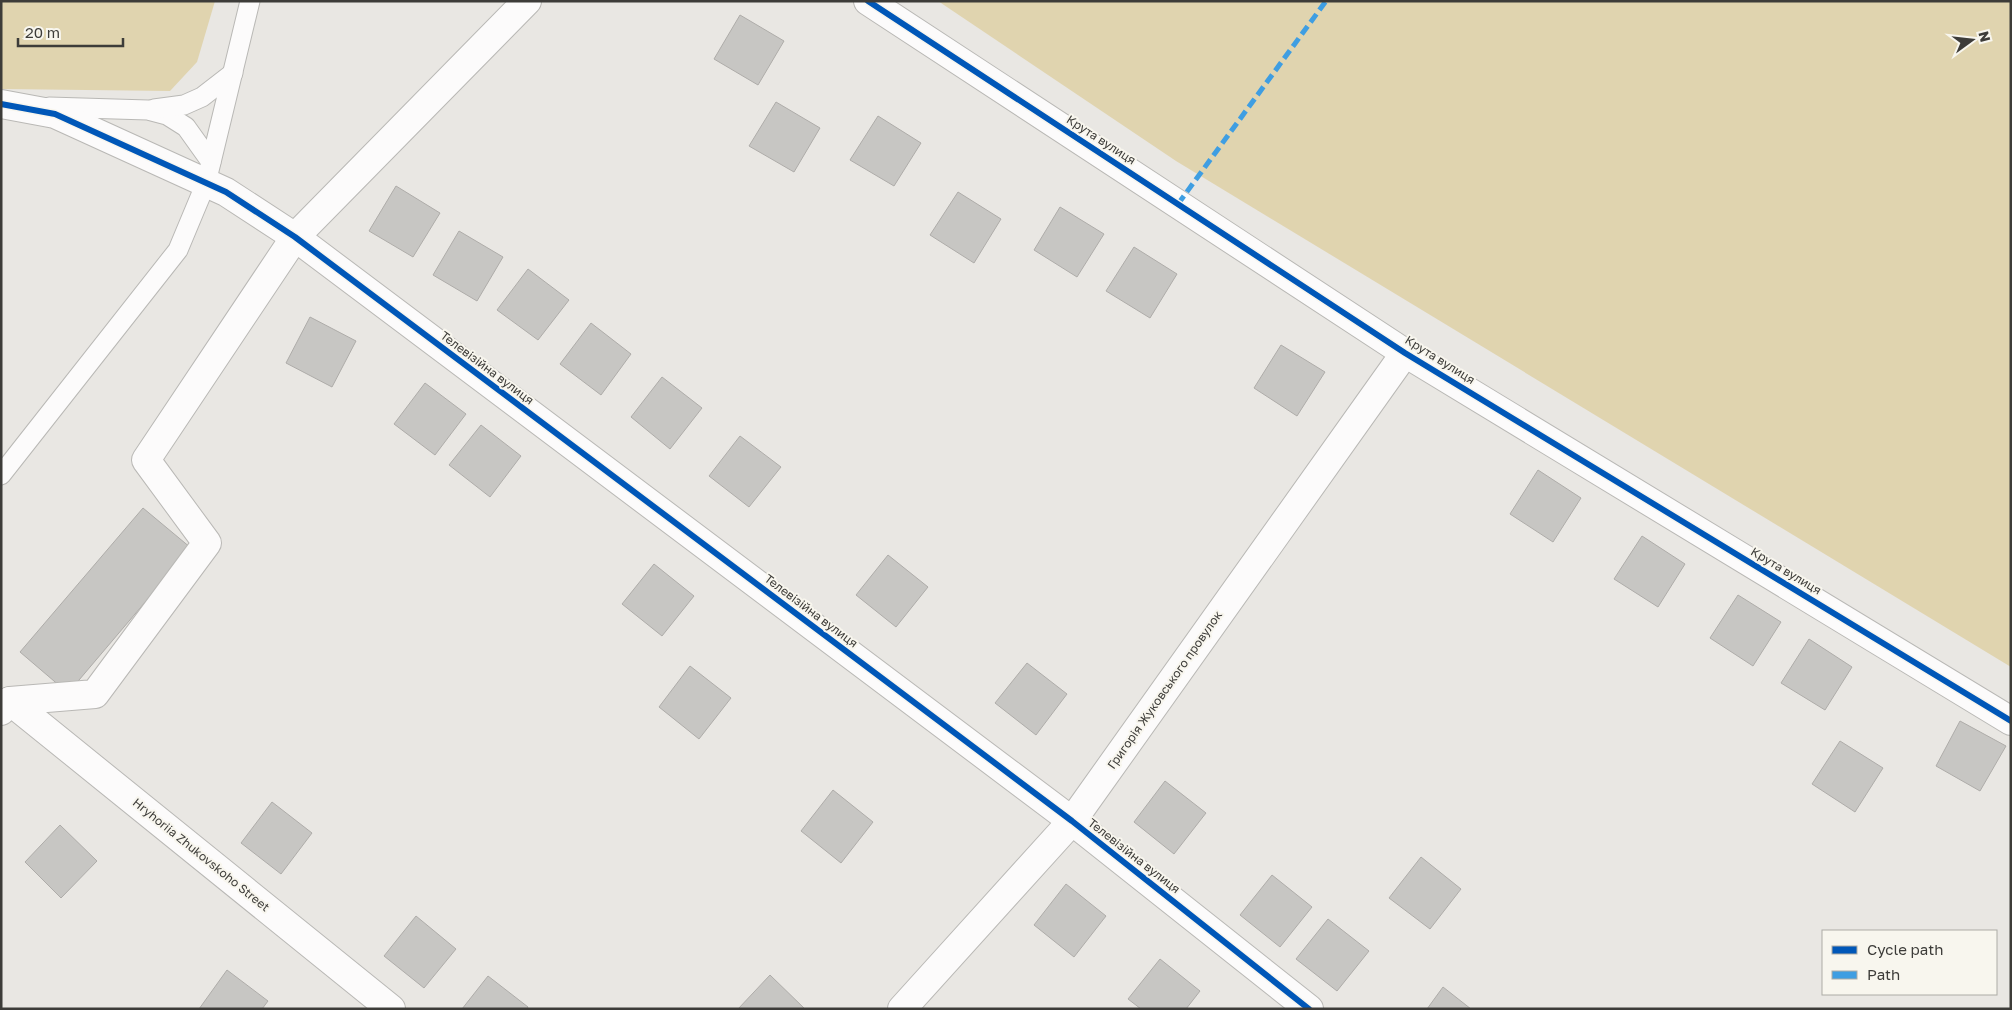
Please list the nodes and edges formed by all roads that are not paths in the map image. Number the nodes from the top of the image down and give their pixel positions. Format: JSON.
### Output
{"nodes":[{"id":1,"x":250,"y":1,"type":"edge"},
{"id":2,"x":527,"y":1,"type":"edge"},
{"id":3,"x":868,"y":1,"type":"edge"},
{"id":4,"x":233,"y":73,"type":"junction"},
{"id":5,"x":8,"y":105,"type":"edge"},
{"id":6,"x":148,"y":110,"type":"junction"},
{"id":7,"x":209,"y":172,"type":"junction"},
{"id":8,"x":295,"y":237,"type":"junction"},
{"id":9,"x":1405,"y":353,"type":"junction"},
{"id":10,"x":1,"y":475,"type":"edge"},
{"id":11,"x":6,"y":706,"type":"edge"},
{"id":12,"x":2011,"y":721,"type":"edge"},
{"id":13,"x":1072,"y":821,"type":"junction"},
{"id":14,"x":391,"y":1009,"type":"edge"},
{"id":15,"x":902,"y":1009,"type":"edge"},
{"id":16,"x":1309,"y":1009,"type":"edge"}],
"edges":[{"from":1,"to":4,"type":"lane"},
{"from":2,"to":8,"type":"street"},
{"from":3,"to":9,"type":"street","name":"Крута вулиця"},
{"from":4,"to":6,"type":"lane"},
{"from":4,"to":7,"type":"lane"},
{"from":5,"to":6,"type":"lane"},
{"from":5,"to":7,"type":"street","name":"Телевізійна вулиця"},
{"from":6,"to":7,"type":"lane"},
{"from":7,"to":8,"type":"street","name":"Телевізійна вулиця"},
{"from":7,"to":10,"type":"lane"},
{"from":8,"to":11,"type":"street"},
{"from":8,"to":13,"type":"street","name":"Телевізійна вулиця"},
{"from":9,"to":12,"type":"street","name":"Крута вулиця"},
{"from":9,"to":13,"type":"street","name":"Григорія Жуковського провулок"},
{"from":11,"to":14,"type":"street","name":"Hryhoriia Zhukovskoho Street"},
{"from":13,"to":15,"type":"street","name":"Григорія Жуковського провулок"},
{"from":13,"to":16,"type":"street","name":"Телевізійна вулиця"}]}
